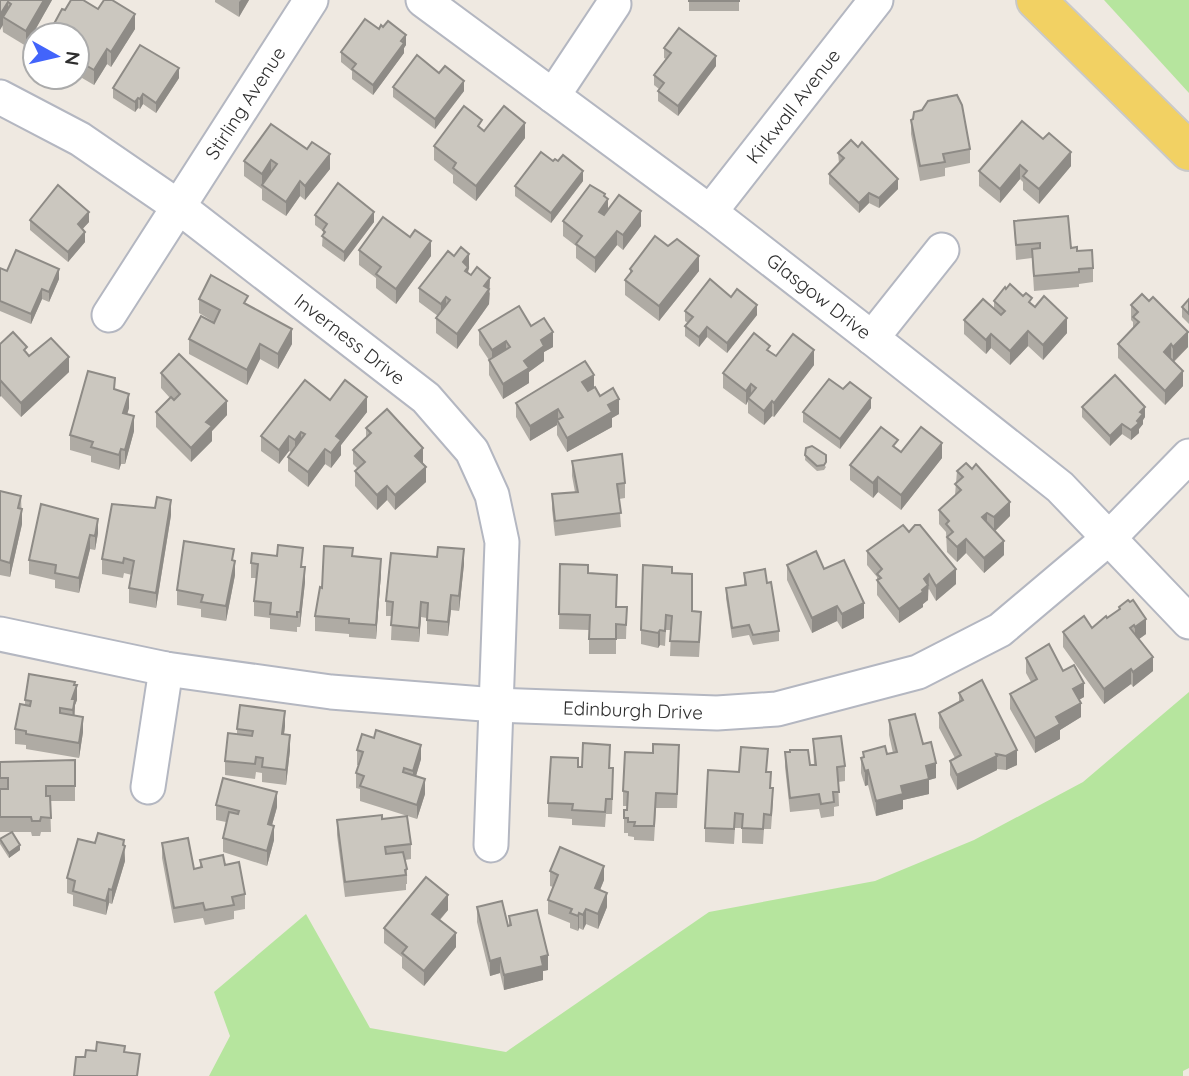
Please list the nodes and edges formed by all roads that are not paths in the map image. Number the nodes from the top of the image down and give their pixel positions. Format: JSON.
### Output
{"nodes":[{"id":1,"x":311,"y":0,"type":"edge"},
{"id":2,"x":423,"y":0,"type":"edge"},
{"id":3,"x":876,"y":0,"type":"edge"},
{"id":4,"x":1037,"y":0,"type":"edge"},
{"id":5,"x":614,"y":4,"type":"dead end"},
{"id":6,"x":553,"y":96,"type":"junction"},
{"id":7,"x":0,"y":97,"type":"edge"},
{"id":8,"x":1189,"y":151,"type":"edge"},
{"id":9,"x":179,"y":207,"type":"junction"},
{"id":10,"x":710,"y":212,"type":"junction"},
{"id":11,"x":942,"y":250,"type":"dead end"},
{"id":12,"x":109,"y":315,"type":"dead end"},
{"id":13,"x":872,"y":338,"type":"junction"},
{"id":14,"x":1189,"y":456,"type":"edge"},
{"id":15,"x":1109,"y":538,"type":"junction"},
{"id":16,"x":1189,"y":622,"type":"edge"},
{"id":17,"x":0,"y":634,"type":"edge"},
{"id":18,"x":166,"y":669,"type":"junction"},
{"id":19,"x":496,"y":705,"type":"junction"},
{"id":20,"x":148,"y":787,"type":"dead end"},
{"id":21,"x":491,"y":845,"type":"dead end"}],
"edges":[{"from":1,"to":9,"type":"street","name":"Stirling Avenue"},
{"from":2,"to":6,"type":"street","name":"Glasgow Drive"},
{"from":3,"to":10,"type":"street","name":"Kirkwall Avenue"},
{"from":4,"to":8,"type":"main road"},
{"from":5,"to":6,"type":"street"},
{"from":6,"to":10,"type":"street","name":"Glasgow Drive"},
{"from":7,"to":9,"type":"street","name":"Inverness Drive"},
{"from":9,"to":12,"type":"street","name":"Stirling Avenue"},
{"from":9,"to":19,"type":"street","name":"Inverness Drive"},
{"from":10,"to":13,"type":"street","name":"Glasgow Drive"},
{"from":11,"to":13,"type":"street"},
{"from":13,"to":15,"type":"street","name":"Glasgow Drive"},
{"from":14,"to":15,"type":"street","name":"Edinburgh Drive"},
{"from":15,"to":16,"type":"street","name":"Glasgow Drive"},
{"from":15,"to":19,"type":"street","name":"Edinburgh Drive"},
{"from":17,"to":18,"type":"street","name":"Edinburgh Drive"},
{"from":18,"to":19,"type":"street","name":"Edinburgh Drive"},
{"from":18,"to":20,"type":"street"},
{"from":19,"to":21,"type":"street","name":"Inverness Drive"}]}
